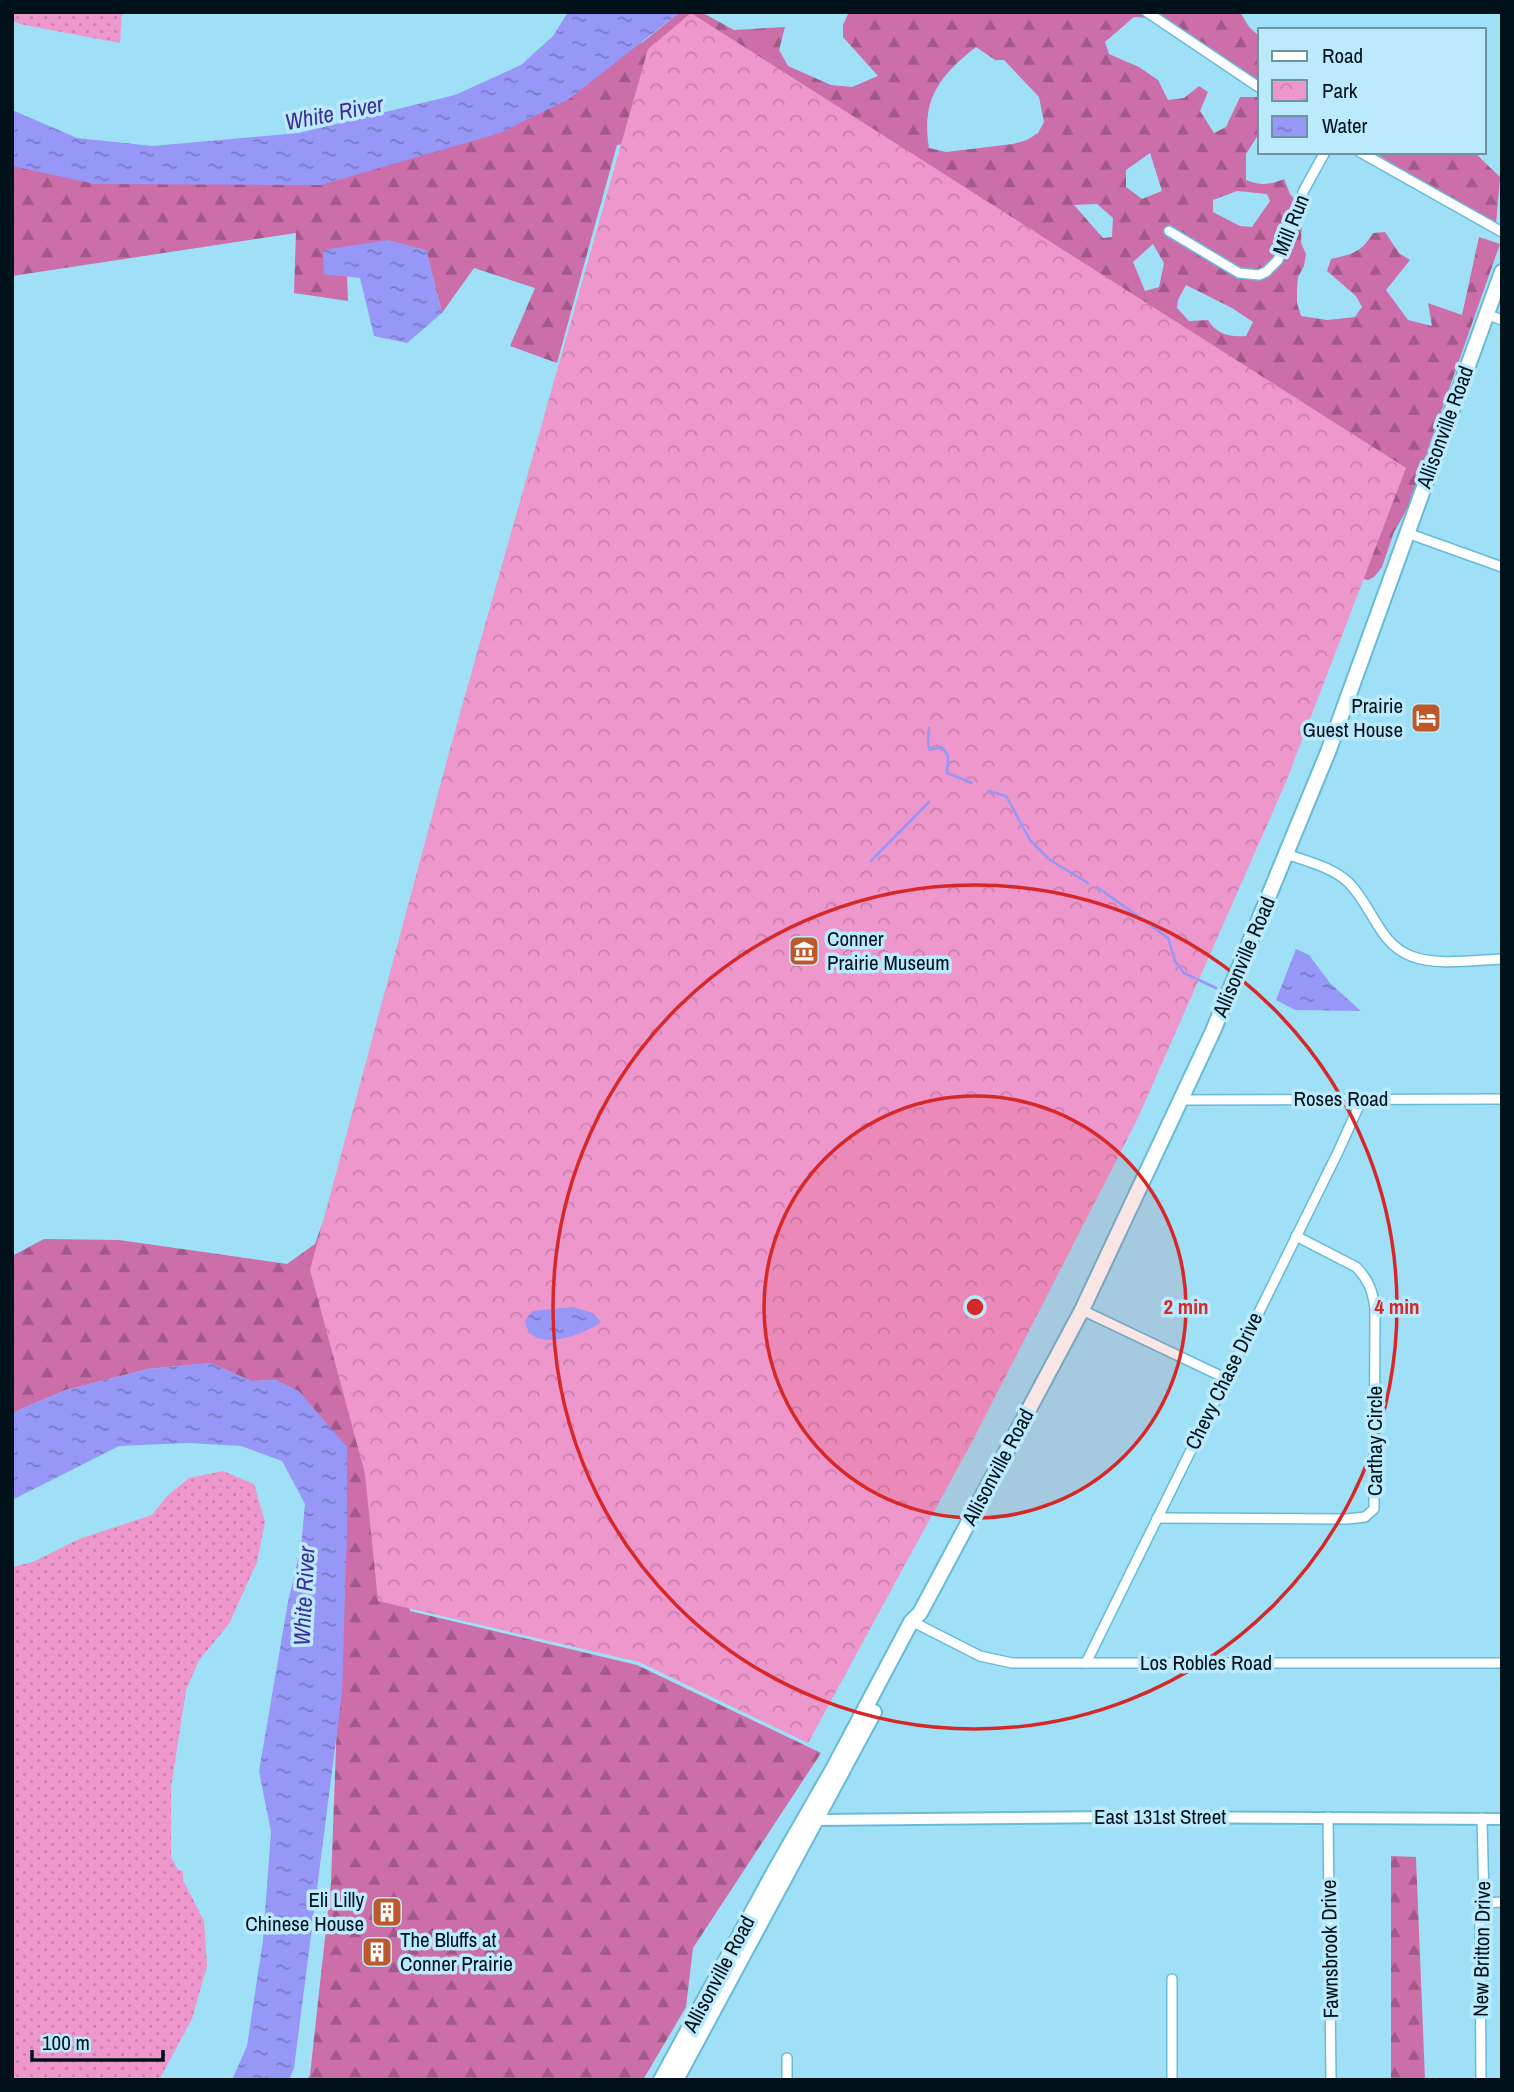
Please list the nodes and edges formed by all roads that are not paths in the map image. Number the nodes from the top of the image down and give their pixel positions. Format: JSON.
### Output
{"nodes":[{"id":1,"x":1147,"y":12,"type":"edge"},
{"id":2,"x":1258,"y":87,"type":"edge"},
{"id":3,"x":1324,"y":154,"type":"edge"},
{"id":4,"x":1364,"y":154,"type":"edge"},
{"id":5,"x":1169,"y":231,"type":"dead end"},
{"id":6,"x":1502,"y":232,"type":"edge"},
{"id":7,"x":1502,"y":272,"type":"edge"},
{"id":8,"x":1486,"y":314,"type":"junction"},
{"id":9,"x":1502,"y":320,"type":"edge"},
{"id":10,"x":1407,"y":533,"type":"junction"},
{"id":11,"x":1502,"y":566,"type":"edge"},
{"id":12,"x":1286,"y":854,"type":"junction"},
{"id":13,"x":1502,"y":959,"type":"edge"},
{"id":14,"x":1362,"y":1099,"type":"junction"},
{"id":15,"x":1502,"y":1099,"type":"edge"},
{"id":16,"x":1181,"y":1100,"type":"junction"},
{"id":17,"x":1296,"y":1236,"type":"junction"},
{"id":18,"x":1082,"y":1310,"type":"junction"},
{"id":19,"x":1225,"y":1378,"type":"junction"},
{"id":20,"x":1157,"y":1518,"type":"junction"},
{"id":21,"x":920,"y":1619,"type":"junction"},
{"id":22,"x":1086,"y":1663,"type":"junction"},
{"id":23,"x":1502,"y":1663,"type":"edge"},
{"id":24,"x":1328,"y":1817,"type":"junction"},
{"id":25,"x":1482,"y":1818,"type":"junction"},
{"id":26,"x":1502,"y":1818,"type":"edge"},
{"id":27,"x":817,"y":1820,"type":"junction"},
{"id":28,"x":1502,"y":1902,"type":"edge"},
{"id":29,"x":1484,"y":1903,"type":"junction"},
{"id":30,"x":1172,"y":1979,"type":"dead end"},
{"id":31,"x":787,"y":2058,"type":"dead end"},
{"id":32,"x":661,"y":2080,"type":"edge"},
{"id":33,"x":676,"y":2080,"type":"edge"},
{"id":34,"x":787,"y":2080,"type":"edge"},
{"id":35,"x":1172,"y":2080,"type":"edge"},
{"id":36,"x":1331,"y":2080,"type":"edge"},
{"id":37,"x":1481,"y":2080,"type":"edge"}],
"edges":[{"from":1,"to":2,"type":"street"},
{"from":3,"to":5,"type":"street","name":"Mill Run"},
{"from":4,"to":6,"type":"street"},
{"from":7,"to":8,"type":"main road","name":"Allisonville Road"},
{"from":8,"to":9,"type":"street"},
{"from":8,"to":10,"type":"main road","name":"Allisonville Road"},
{"from":10,"to":11,"type":"street"},
{"from":10,"to":12,"type":"main road","name":"Allisonville Road"},
{"from":12,"to":13,"type":"street"},
{"from":12,"to":16,"type":"main road","name":"Allisonville Road"},
{"from":14,"to":15,"type":"street","name":"Roses Road"},
{"from":14,"to":16,"type":"street","name":"Roses Road"},
{"from":14,"to":17,"type":"street","name":"Chevy Chase Drive"},
{"from":16,"to":18,"type":"main road","name":"Allisonville Road"},
{"from":17,"to":19,"type":"street","name":"Chevy Chase Drive"},
{"from":17,"to":20,"type":"street","name":"Carthay Circle"},
{"from":18,"to":19,"type":"street"},
{"from":18,"to":21,"type":"main road","name":"Allisonville Road"},
{"from":19,"to":20,"type":"street","name":"Chevy Chase Drive"},
{"from":20,"to":22,"type":"street","name":"Chevy Chase Drive"},
{"from":21,"to":22,"type":"street","name":"Los Robles Road"},
{"from":21,"to":27,"type":"main road","name":"Allisonville Road"},
{"from":21,"to":32,"type":"main road","name":"Allisonville Road"},
{"from":22,"to":23,"type":"street","name":"Los Robles Road"},
{"from":24,"to":25,"type":"street","name":"East 131st Street"},
{"from":24,"to":27,"type":"street","name":"East 131st Street"},
{"from":24,"to":36,"type":"street","name":"Fawnsbrook Drive"},
{"from":25,"to":26,"type":"street","name":"East 131st Street"},
{"from":25,"to":29,"type":"street","name":"New Britton Drive"},
{"from":27,"to":33,"type":"main road","name":"Allisonville Road"},
{"from":28,"to":29,"type":"street"},
{"from":29,"to":37,"type":"street","name":"New Britton Drive"},
{"from":30,"to":35,"type":"street"},
{"from":31,"to":34,"type":"street"}]}
